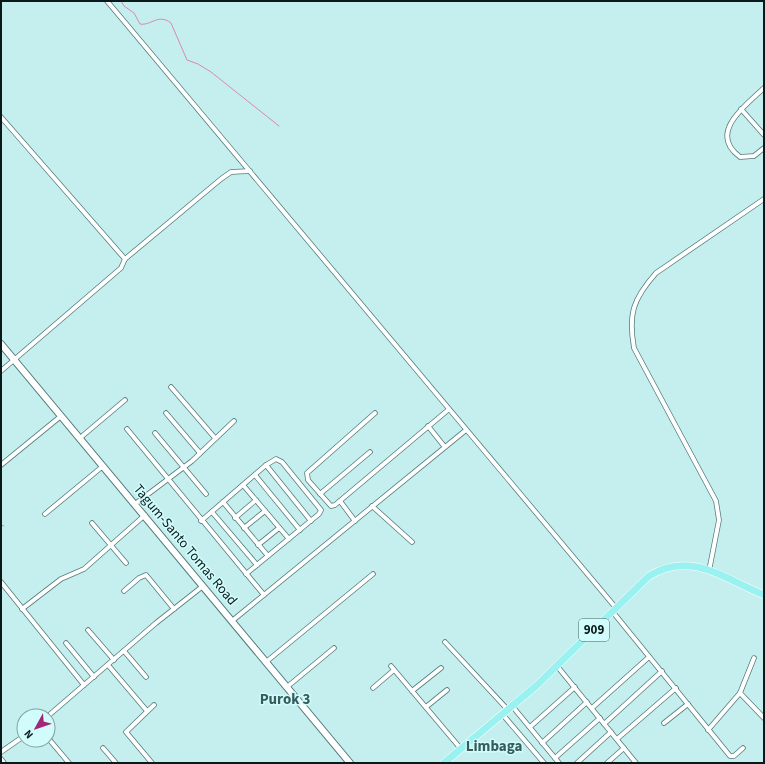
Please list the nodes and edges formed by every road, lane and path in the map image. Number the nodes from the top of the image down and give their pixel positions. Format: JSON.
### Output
{"nodes":[{"id":1,"x":107,"y":1,"type":"edge"},
{"id":2,"x":764,"y":88,"type":"edge"},
{"id":3,"x":741,"y":109,"type":"junction"},
{"id":4,"x":1,"y":117,"type":"edge"},
{"id":5,"x":764,"y":135,"type":"edge"},
{"id":6,"x":764,"y":148,"type":"edge"},
{"id":7,"x":250,"y":171,"type":"junction"},
{"id":8,"x":764,"y":199,"type":"edge"},
{"id":9,"x":124,"y":259,"type":"junction"},
{"id":10,"x":1,"y":344,"type":"edge"},
{"id":11,"x":15,"y":360,"type":"junction"},
{"id":12,"x":1,"y":371,"type":"edge"},
{"id":13,"x":171,"y":387,"type":"dead end"},
{"id":14,"x":125,"y":400,"type":"dead end"},
{"id":15,"x":448,"y":410,"type":"junction"},
{"id":16,"x":166,"y":413,"type":"dead end"},
{"id":17,"x":375,"y":413,"type":"dead end"},
{"id":18,"x":61,"y":416,"type":"junction"},
{"id":19,"x":234,"y":421,"type":"dead end"},
{"id":20,"x":428,"y":426,"type":"junction"},
{"id":21,"x":127,"y":429,"type":"dead end"},
{"id":22,"x":466,"y":430,"type":"junction"},
{"id":23,"x":155,"y":433,"type":"dead end"},
{"id":24,"x":80,"y":438,"type":"junction"},
{"id":25,"x":215,"y":438,"type":"junction"},
{"id":26,"x":444,"y":446,"type":"junction"},
{"id":27,"x":370,"y":452,"type":"dead end"},
{"id":28,"x":200,"y":453,"type":"junction"},
{"id":29,"x":1,"y":465,"type":"edge"},
{"id":30,"x":266,"y":465,"type":"junction"},
{"id":31,"x":103,"y":466,"type":"junction"},
{"id":32,"x":184,"y":467,"type":"junction"},
{"id":33,"x":255,"y":475,"type":"junction"},
{"id":34,"x":168,"y":479,"type":"junction"},
{"id":35,"x":243,"y":485,"type":"junction"},
{"id":36,"x":206,"y":494,"type":"dead end"},
{"id":37,"x":320,"y":494,"type":"junction"},
{"id":38,"x":256,"y":500,"type":"junction"},
{"id":39,"x":340,"y":501,"type":"junction"},
{"id":40,"x":223,"y":502,"type":"junction"},
{"id":41,"x":135,"y":504,"type":"junction"},
{"id":42,"x":372,"y":506,"type":"junction"},
{"id":43,"x":265,"y":511,"type":"junction"},
{"id":44,"x":212,"y":512,"type":"junction"},
{"id":45,"x":45,"y":514,"type":"dead end"},
{"id":46,"x":144,"y":516,"type":"junction"},
{"id":47,"x":235,"y":518,"type":"junction"},
{"id":48,"x":201,"y":521,"type":"junction"},
{"id":49,"x":311,"y":521,"type":"junction"},
{"id":50,"x":355,"y":521,"type":"junction"},
{"id":51,"x":92,"y":523,"type":"dead end"},
{"id":52,"x":244,"y":528,"type":"junction"},
{"id":53,"x":279,"y":528,"type":"junction"},
{"id":54,"x":300,"y":530,"type":"junction"},
{"id":55,"x":289,"y":539,"type":"junction"},
{"id":56,"x":412,"y":542,"type":"dead end"},
{"id":57,"x":110,"y":545,"type":"junction"},
{"id":58,"x":258,"y":545,"type":"junction"},
{"id":59,"x":268,"y":556,"type":"junction"},
{"id":60,"x":126,"y":563,"type":"dead end"},
{"id":61,"x":257,"y":565,"type":"junction"},
{"id":62,"x":709,"y":571,"type":"junction"},
{"id":63,"x":246,"y":574,"type":"junction"},
{"id":64,"x":373,"y":574,"type":"dead end"},
{"id":65,"x":1,"y":582,"type":"edge"},
{"id":66,"x":203,"y":586,"type":"junction"},
{"id":67,"x":124,"y":591,"type":"dead end"},
{"id":68,"x":764,"y":594,"type":"edge"},
{"id":69,"x":264,"y":595,"type":"junction"},
{"id":70,"x":22,"y":609,"type":"junction"},
{"id":71,"x":174,"y":609,"type":"junction"},
{"id":72,"x":614,"y":610,"type":"junction"},
{"id":73,"x":232,"y":621,"type":"junction"},
{"id":74,"x":88,"y":630,"type":"dead end"},
{"id":75,"x":445,"y":642,"type":"dead end"},
{"id":76,"x":66,"y":643,"type":"dead end"},
{"id":77,"x":334,"y":648,"type":"dead end"},
{"id":78,"x":124,"y":651,"type":"junction"},
{"id":79,"x":649,"y":657,"type":"junction"},
{"id":80,"x":754,"y":658,"type":"dead end"},
{"id":81,"x":114,"y":660,"type":"junction"},
{"id":82,"x":266,"y":662,"type":"junction"},
{"id":83,"x":108,"y":665,"type":"junction"},
{"id":84,"x":391,"y":666,"type":"dead end"},
{"id":85,"x":557,"y":666,"type":"junction"},
{"id":86,"x":441,"y":668,"type":"dead end"},
{"id":87,"x":394,"y":670,"type":"junction"},
{"id":88,"x":662,"y":672,"type":"junction"},
{"id":89,"x":94,"y":677,"type":"junction"},
{"id":90,"x":146,"y":677,"type":"dead end"},
{"id":91,"x":84,"y":685,"type":"junction"},
{"id":92,"x":287,"y":687,"type":"junction"},
{"id":93,"x":574,"y":687,"type":"junction"},
{"id":94,"x":373,"y":688,"type":"dead end"},
{"id":95,"x":676,"y":688,"type":"junction"},
{"id":96,"x":448,"y":690,"type":"dead end"},
{"id":97,"x":412,"y":691,"type":"junction"},
{"id":98,"x":740,"y":693,"type":"junction"},
{"id":99,"x":587,"y":702,"type":"junction"},
{"id":100,"x":688,"y":704,"type":"junction"},
{"id":101,"x":154,"y":705,"type":"dead end"},
{"id":102,"x":426,"y":707,"type":"junction"},
{"id":103,"x":592,"y":708,"type":"junction"},
{"id":104,"x":56,"y":709,"type":"edge"},
{"id":105,"x":147,"y":711,"type":"junction"},
{"id":106,"x":508,"y":711,"type":"junction"},
{"id":107,"x":600,"y":718,"type":"junction"},
{"id":108,"x":764,"y":718,"type":"edge"},
{"id":109,"x":664,"y":723,"type":"dead end"},
{"id":110,"x":604,"y":724,"type":"junction"},
{"id":111,"x":530,"y":727,"type":"junction"},
{"id":112,"x":708,"y":730,"type":"junction"},
{"id":113,"x":612,"y":732,"type":"junction"},
{"id":114,"x":617,"y":739,"type":"junction"},
{"id":115,"x":16,"y":742,"type":"edge"},
{"id":116,"x":542,"y":742,"type":"junction"},
{"id":117,"x":56,"y":748,"type":"edge"},
{"id":118,"x":104,"y":748,"type":"dead end"},
{"id":119,"x":624,"y":748,"type":"junction"},
{"id":120,"x":744,"y":748,"type":"dead end"},
{"id":121,"x":461,"y":749,"type":"junction"},
{"id":122,"x":1,"y":752,"type":"edge"},
{"id":123,"x":555,"y":758,"type":"junction"},
{"id":124,"x":1,"y":759,"type":"edge"},
{"id":125,"x":4,"y":763,"type":"edge"},
{"id":126,"x":69,"y":763,"type":"edge"},
{"id":127,"x":116,"y":763,"type":"edge"},
{"id":128,"x":152,"y":763,"type":"edge"},
{"id":129,"x":350,"y":763,"type":"edge"},
{"id":130,"x":444,"y":763,"type":"edge"},
{"id":131,"x":544,"y":763,"type":"edge"},
{"id":132,"x":559,"y":763,"type":"edge"},
{"id":133,"x":577,"y":763,"type":"edge"},
{"id":134,"x":607,"y":763,"type":"edge"},
{"id":135,"x":636,"y":763,"type":"edge"}],
"edges":[{"from":1,"to":7,"type":"street"},
{"from":2,"to":3,"type":"street"},
{"from":3,"to":5,"type":"street"},
{"from":3,"to":6,"type":"street"},
{"from":4,"to":9,"type":"street"},
{"from":7,"to":9,"type":"street"},
{"from":7,"to":15,"type":"street"},
{"from":8,"to":62,"type":"street"},
{"from":9,"to":11,"type":"street"},
{"from":10,"to":11,"type":"main road","name":"Tagum-Santo Tomas Road"},
{"from":11,"to":12,"type":"street"},
{"from":11,"to":18,"type":"main road","name":"Tagum-Santo Tomas Road"},
{"from":13,"to":25,"type":"street"},
{"from":14,"to":24,"type":"street"},
{"from":15,"to":20,"type":"street"},
{"from":15,"to":22,"type":"street"},
{"from":16,"to":28,"type":"street"},
{"from":17,"to":37,"type":"street"},
{"from":18,"to":24,"type":"main road","name":"Tagum-Santo Tomas Road"},
{"from":18,"to":29,"type":"street"},
{"from":19,"to":25,"type":"street"},
{"from":20,"to":26,"type":"street"},
{"from":20,"to":39,"type":"street"},
{"from":21,"to":34,"type":"street"},
{"from":22,"to":26,"type":"street"},
{"from":22,"to":72,"type":"street"},
{"from":23,"to":32,"type":"street"},
{"from":24,"to":31,"type":"main road","name":"Tagum-Santo Tomas Road"},
{"from":25,"to":28,"type":"street"},
{"from":26,"to":42,"type":"street"},
{"from":27,"to":37,"type":"street"},
{"from":28,"to":32,"type":"street"},
{"from":30,"to":33,"type":"street"},
{"from":30,"to":49,"type":"street"},
{"from":30,"to":49,"type":"street"},
{"from":31,"to":41,"type":"main road","name":"Tagum-Santo Tomas Road"},
{"from":31,"to":45,"type":"street"},
{"from":32,"to":34,"type":"street"},
{"from":32,"to":36,"type":"street"},
{"from":33,"to":35,"type":"street"},
{"from":33,"to":54,"type":"street"},
{"from":34,"to":41,"type":"street"},
{"from":34,"to":48,"type":"street"},
{"from":35,"to":38,"type":"street"},
{"from":35,"to":40,"type":"street"},
{"from":37,"to":39,"type":"street"},
{"from":38,"to":43,"type":"street"},
{"from":38,"to":47,"type":"street"},
{"from":39,"to":50,"type":"street"},
{"from":40,"to":44,"type":"street"},
{"from":40,"to":47,"type":"street"},
{"from":41,"to":46,"type":"main road","name":"Tagum-Santo Tomas Road"},
{"from":42,"to":50,"type":"street"},
{"from":42,"to":56,"type":"street"},
{"from":43,"to":52,"type":"street"},
{"from":43,"to":53,"type":"street"},
{"from":44,"to":48,"type":"street"},
{"from":44,"to":61,"type":"street"},
{"from":46,"to":57,"type":"street"},
{"from":46,"to":66,"type":"main road","name":"Tagum-Santo Tomas Road"},
{"from":47,"to":52,"type":"street"},
{"from":48,"to":63,"type":"street"},
{"from":49,"to":54,"type":"street"},
{"from":50,"to":69,"type":"street"},
{"from":51,"to":57,"type":"street"},
{"from":52,"to":58,"type":"street"},
{"from":53,"to":55,"type":"street"},
{"from":53,"to":58,"type":"street"},
{"from":54,"to":55,"type":"street"},
{"from":55,"to":59,"type":"street"},
{"from":57,"to":60,"type":"street"},
{"from":57,"to":70,"type":"street"},
{"from":58,"to":59,"type":"street"},
{"from":59,"to":61,"type":"street"},
{"from":61,"to":63,"type":"street"},
{"from":62,"to":68,"type":"main road","number":"909"},
{"from":62,"to":72,"type":"main road","number":"909"},
{"from":63,"to":69,"type":"street"},
{"from":64,"to":82,"type":"street"},
{"from":65,"to":70,"type":"street"},
{"from":66,"to":71,"type":"street"},
{"from":66,"to":73,"type":"main road","name":"Tagum-Santo Tomas Road"},
{"from":67,"to":71,"type":"street"},
{"from":69,"to":73,"type":"street"},
{"from":70,"to":91,"type":"street"},
{"from":71,"to":78,"type":"street"},
{"from":72,"to":79,"type":"street"},
{"from":72,"to":85,"type":"main road","number":"909"},
{"from":73,"to":82,"type":"main road","name":"Tagum-Santo Tomas Road"},
{"from":74,"to":81,"type":"street"},
{"from":75,"to":106,"type":"street"},
{"from":76,"to":89,"type":"street"},
{"from":77,"to":92,"type":"street"},
{"from":78,"to":81,"type":"street"},
{"from":78,"to":90,"type":"street"},
{"from":79,"to":88,"type":"street"},
{"from":79,"to":103,"type":"street"},
{"from":80,"to":98,"type":"street"},
{"from":81,"to":83,"type":"street"},
{"from":82,"to":92,"type":"main road","name":"Tagum-Santo Tomas Road"},
{"from":83,"to":89,"type":"street"},
{"from":83,"to":105,"type":"street"},
{"from":84,"to":87,"type":"street"},
{"from":85,"to":93,"type":"street"},
{"from":85,"to":106,"type":"main road","number":"909"},
{"from":86,"to":97,"type":"street"},
{"from":87,"to":94,"type":"street"},
{"from":87,"to":97,"type":"street"},
{"from":88,"to":95,"type":"street"},
{"from":88,"to":110,"type":"street"},
{"from":89,"to":91,"type":"street"},
{"from":91,"to":104,"type":"street"},
{"from":92,"to":129,"type":"main road","name":"Tagum-Santo Tomas Road"},
{"from":93,"to":99,"type":"street"},
{"from":93,"to":111,"type":"street"},
{"from":95,"to":100,"type":"street"},
{"from":95,"to":114,"type":"street"},
{"from":96,"to":102,"type":"street"},
{"from":97,"to":102,"type":"street"},
{"from":98,"to":108,"type":"street"},
{"from":98,"to":112,"type":"street"},
{"from":99,"to":103,"type":"street"},
{"from":99,"to":116,"type":"street"},
{"from":100,"to":109,"type":"street"},
{"from":100,"to":112,"type":"street"},
{"from":101,"to":105,"type":"street"},
{"from":102,"to":121,"type":"street"},
{"from":103,"to":107,"type":"street"},
{"from":105,"to":128,"type":"street"},
{"from":106,"to":111,"type":"street"},
{"from":106,"to":121,"type":"main road","number":"909"},
{"from":106,"to":131,"type":"street"},
{"from":107,"to":110,"type":"street"},
{"from":107,"to":123,"type":"street"},
{"from":110,"to":113,"type":"street"},
{"from":111,"to":116,"type":"street"},
{"from":112,"to":120,"type":"street"},
{"from":113,"to":114,"type":"street"},
{"from":113,"to":133,"type":"street"},
{"from":114,"to":119,"type":"street"},
{"from":115,"to":122,"type":"street"},
{"from":116,"to":123,"type":"street"},
{"from":117,"to":126,"type":"street"},
{"from":118,"to":127,"type":"street"},
{"from":119,"to":134,"type":"street"},
{"from":119,"to":135,"type":"street"},
{"from":121,"to":130,"type":"main road","number":"909"},
{"from":123,"to":132,"type":"street"},
{"from":124,"to":125,"type":"street"}]}
